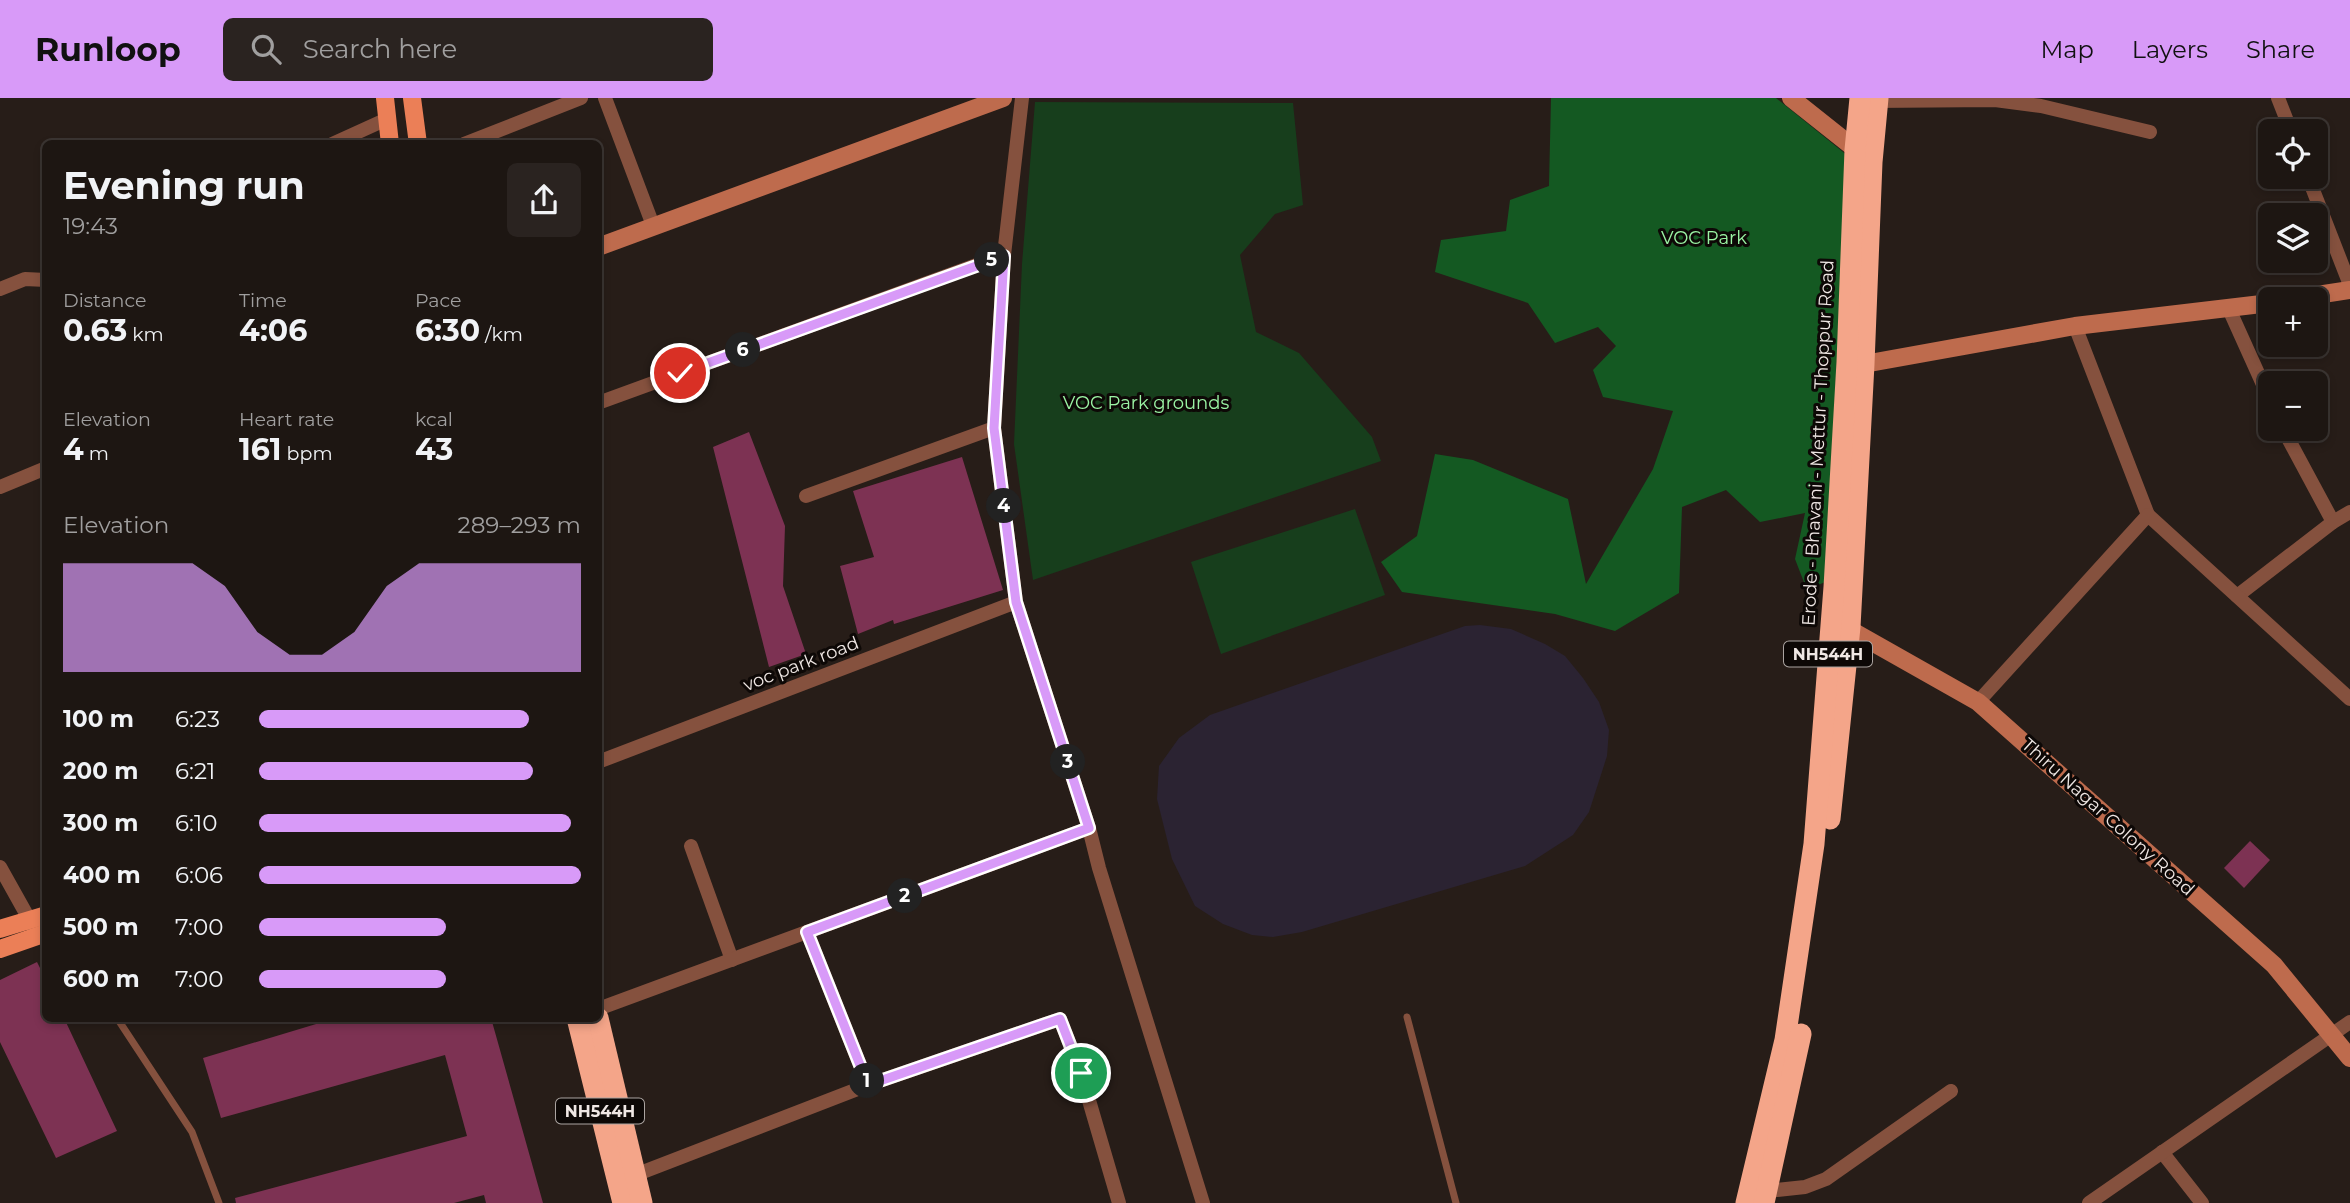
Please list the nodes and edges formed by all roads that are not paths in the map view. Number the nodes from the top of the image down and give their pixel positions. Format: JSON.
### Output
{"nodes":[{"id":1,"x":385,"y":98,"type":"edge"},
{"id":2,"x":412,"y":98,"type":"edge"},
{"id":3,"x":580,"y":98,"type":"edge"},
{"id":4,"x":606,"y":98,"type":"edge"},
{"id":5,"x":1003,"y":98,"type":"edge"},
{"id":6,"x":1022,"y":98,"type":"edge"},
{"id":7,"x":1791,"y":98,"type":"edge"},
{"id":8,"x":2278,"y":98,"type":"edge"},
{"id":9,"x":1869,"y":100,"type":"edge"},
{"id":10,"x":387,"y":119,"type":"junction"},
{"id":11,"x":2286,"y":119,"type":"edge"},
{"id":12,"x":2151,"y":132,"type":"dead end"},
{"id":13,"x":341,"y":140,"type":"edge"},
{"id":14,"x":390,"y":140,"type":"edge"},
{"id":15,"x":417,"y":140,"type":"edge"},
{"id":16,"x":474,"y":140,"type":"edge"},
{"id":17,"x":1864,"y":156,"type":"junction"},
{"id":18,"x":2313,"y":189,"type":"edge"},
{"id":19,"x":654,"y":228,"type":"junction"},
{"id":20,"x":602,"y":246,"type":"edge"},
{"id":21,"x":1004,"y":256,"type":"junction"},
{"id":22,"x":42,"y":280,"type":"edge"},
{"id":23,"x":2350,"y":285,"type":"edge"},
{"id":24,"x":0,"y":289,"type":"edge"},
{"id":25,"x":2350,"y":290,"type":"edge"},
{"id":26,"x":2328,"y":293,"type":"edge"},
{"id":27,"x":2258,"y":305,"type":"edge"},
{"id":28,"x":2229,"y":309,"type":"junction"},
{"id":29,"x":2075,"y":326,"type":"junction"},
{"id":30,"x":1856,"y":363,"type":"junction"},
{"id":31,"x":2258,"y":373,"type":"edge"},
{"id":32,"x":602,"y":402,"type":"edge"},
{"id":33,"x":994,"y":428,"type":"junction"},
{"id":34,"x":2289,"y":441,"type":"edge"},
{"id":35,"x":42,"y":470,"type":"edge"},
{"id":36,"x":0,"y":487,"type":"edge"},
{"id":37,"x":806,"y":496,"type":"dead end"},
{"id":38,"x":2350,"y":512,"type":"edge"},
{"id":39,"x":2148,"y":515,"type":"junction"},
{"id":40,"x":2333,"y":522,"type":"junction"},
{"id":41,"x":2237,"y":596,"type":"junction"},
{"id":42,"x":1016,"y":602,"type":"junction"},
{"id":43,"x":1840,"y":623,"type":"junction"},
{"id":44,"x":2350,"y":699,"type":"edge"},
{"id":45,"x":1978,"y":702,"type":"junction"},
{"id":46,"x":602,"y":760,"type":"edge"},
{"id":47,"x":1089,"y":828,"type":"junction"},
{"id":48,"x":691,"y":846,"type":"dead end"},
{"id":49,"x":0,"y":867,"type":"edge"},
{"id":50,"x":37,"y":917,"type":"edge"},
{"id":51,"x":0,"y":929,"type":"edge"},
{"id":52,"x":807,"y":932,"type":"junction"},
{"id":53,"x":42,"y":935,"type":"edge"},
{"id":54,"x":0,"y":949,"type":"edge"},
{"id":55,"x":732,"y":960,"type":"junction"},
{"id":56,"x":602,"y":1008,"type":"edge"},
{"id":57,"x":1407,"y":1017,"type":"dead end"},
{"id":58,"x":120,"y":1022,"type":"edge"},
{"id":59,"x":578,"y":1022,"type":"edge"},
{"id":60,"x":599,"y":1022,"type":"edge"},
{"id":61,"x":2350,"y":1022,"type":"edge"},
{"id":62,"x":2333,"y":1035,"type":"junction"},
{"id":63,"x":2350,"y":1058,"type":"edge"},
{"id":64,"x":868,"y":1085,"type":"junction"},
{"id":65,"x":1951,"y":1091,"type":"dead end"},
{"id":66,"x":2162,"y":1152,"type":"junction"},
{"id":67,"x":635,"y":1175,"type":"junction"},
{"id":68,"x":1765,"y":1197,"type":"edge"},
{"id":69,"x":219,"y":1203,"type":"edge"},
{"id":70,"x":623,"y":1203,"type":"edge"},
{"id":71,"x":642,"y":1203,"type":"edge"},
{"id":72,"x":1119,"y":1203,"type":"edge"},
{"id":73,"x":1203,"y":1203,"type":"edge"},
{"id":74,"x":1456,"y":1203,"type":"edge"},
{"id":75,"x":1746,"y":1203,"type":"edge"},
{"id":76,"x":2090,"y":1203,"type":"edge"},
{"id":77,"x":2202,"y":1203,"type":"edge"}],
"edges":[{"from":1,"to":10,"type":"main road"},
{"from":2,"to":15,"type":"main road"},
{"from":3,"to":16,"type":"street"},
{"from":4,"to":19,"type":"street"},
{"from":5,"to":19,"type":"main road"},
{"from":6,"to":21,"type":"street"},
{"from":7,"to":17,"type":"main road"},
{"from":8,"to":11,"type":"street"},
{"from":9,"to":12,"type":"street"},
{"from":9,"to":17,"type":"highway","name":"Erode - Bhavani - Mettur - Thoppur Road","number":"NH544H"},
{"from":10,"to":13,"type":"street"},
{"from":10,"to":14,"type":"main road"},
{"from":17,"to":30,"type":"highway","name":"Erode - Bhavani - Mettur - Thoppur Road","number":"NH544H"},
{"from":18,"to":23,"type":"street"},
{"from":19,"to":20,"type":"main road"},
{"from":21,"to":32,"type":"street"},
{"from":21,"to":33,"type":"street"},
{"from":22,"to":24,"type":"street"},
{"from":25,"to":26,"type":"main road"},
{"from":27,"to":28,"type":"main road"},
{"from":28,"to":29,"type":"main road"},
{"from":28,"to":31,"type":"street"},
{"from":29,"to":30,"type":"main road"},
{"from":29,"to":39,"type":"street"},
{"from":30,"to":43,"type":"highway","name":"Erode - Bhavani - Mettur - Thoppur Road","number":"NH544H"},
{"from":33,"to":37,"type":"street"},
{"from":33,"to":42,"type":"street"},
{"from":34,"to":40,"type":"street"},
{"from":35,"to":36,"type":"street"},
{"from":38,"to":40,"type":"street"},
{"from":39,"to":41,"type":"street"},
{"from":39,"to":45,"type":"street"},
{"from":40,"to":41,"type":"street"},
{"from":41,"to":44,"type":"street"},
{"from":42,"to":46,"type":"street","name":"voc park road"},
{"from":42,"to":47,"type":"street"},
{"from":43,"to":45,"type":"main road","name":"Thiru Nagar Colony Road"},
{"from":43,"to":68,"type":"highway","name":"Erode - Bhavani - Mettur - Thoppur Road","number":"NH544H"},
{"from":43,"to":75,"type":"highway","name":"Erode - Bhavani - Mettur - Thoppur Road","number":"NH544H"},
{"from":45,"to":62,"type":"main road","name":"Thiru Nagar Colony Road"},
{"from":47,"to":52,"type":"street"},
{"from":47,"to":73,"type":"street"},
{"from":48,"to":55,"type":"street"},
{"from":49,"to":50,"type":"street"},
{"from":50,"to":51,"type":"main road"},
{"from":52,"to":55,"type":"street"},
{"from":52,"to":64,"type":"street"},
{"from":53,"to":54,"type":"main road"},
{"from":55,"to":56,"type":"street"},
{"from":57,"to":74,"type":"lane"},
{"from":58,"to":69,"type":"lane"},
{"from":59,"to":70,"type":"highway","number":"NH544H"},
{"from":60,"to":67,"type":"highway","number":"NH544H"},
{"from":61,"to":62,"type":"street"},
{"from":62,"to":63,"type":"main road","name":"Thiru Nagar Colony Road"},
{"from":62,"to":66,"type":"street"},
{"from":64,"to":67,"type":"street"},
{"from":64,"to":72,"type":"street"},
{"from":65,"to":68,"type":"street"},
{"from":66,"to":76,"type":"street"},
{"from":66,"to":77,"type":"street"},
{"from":67,"to":71,"type":"highway","number":"NH544H"}]}
